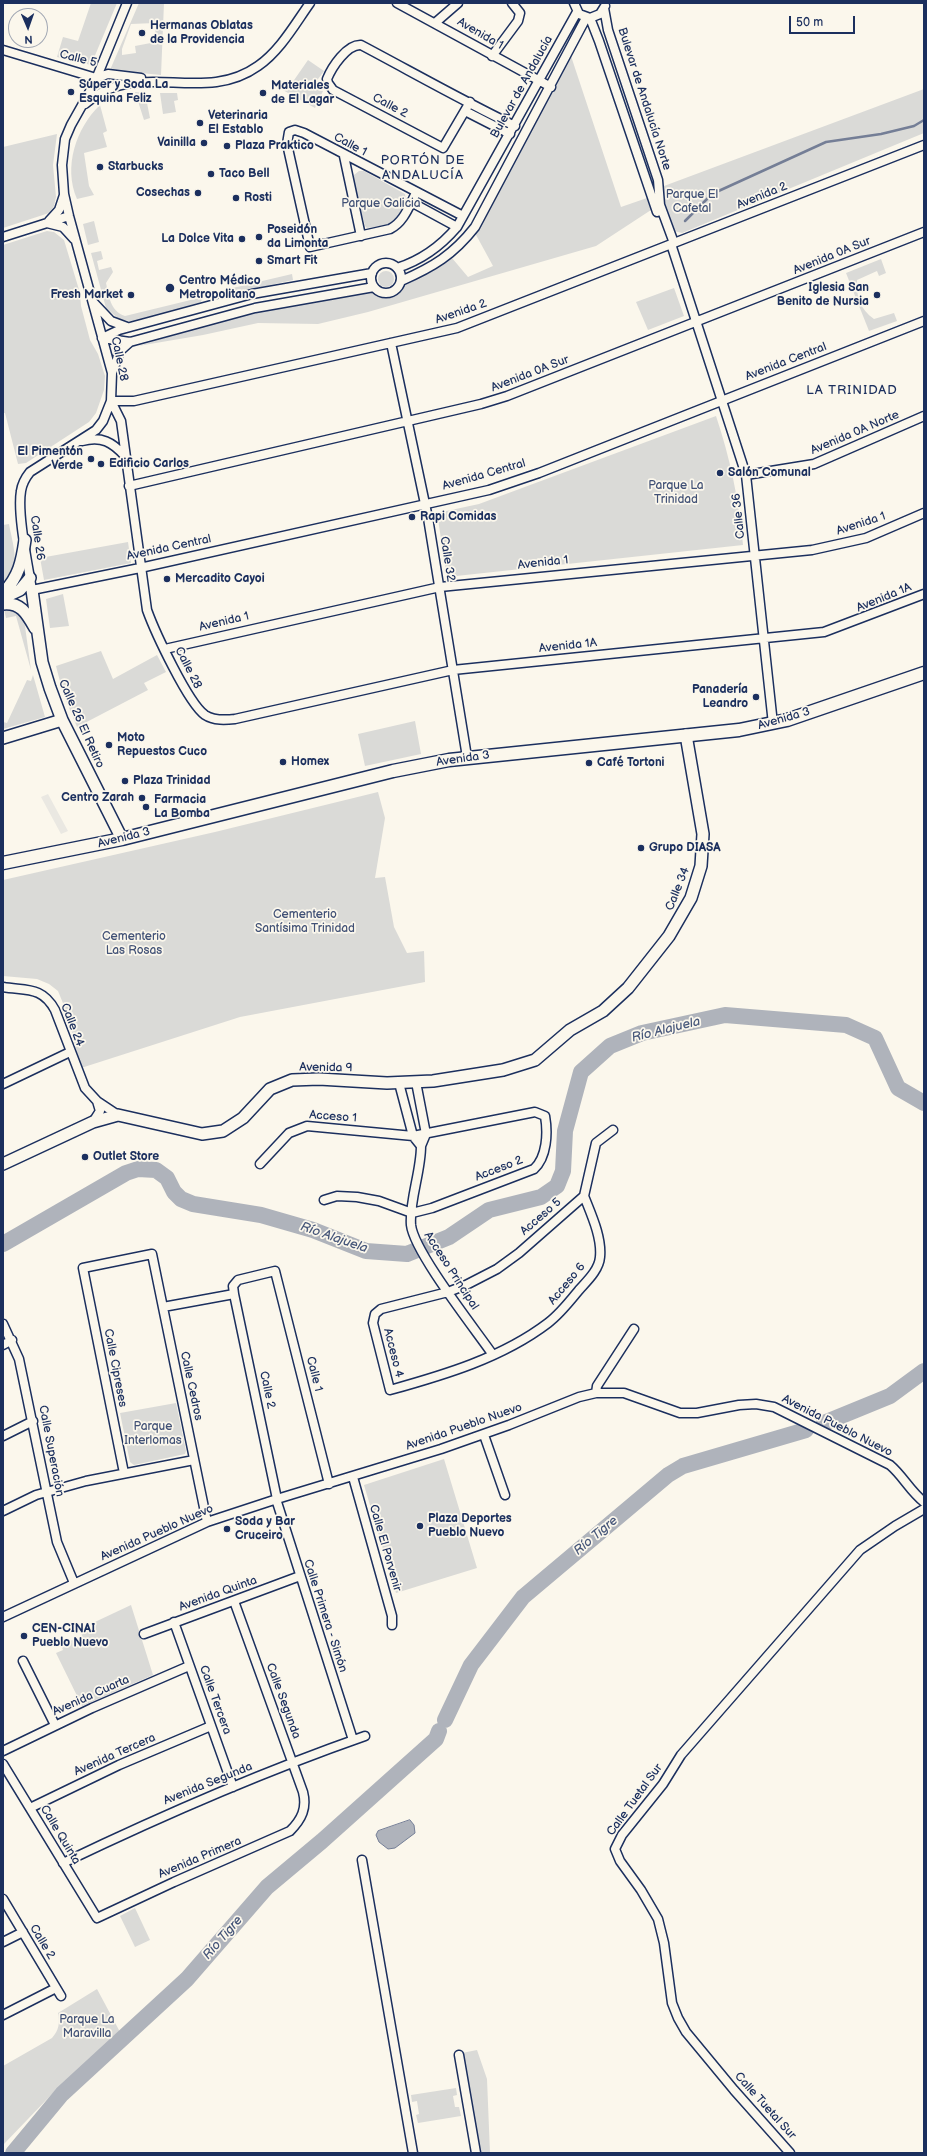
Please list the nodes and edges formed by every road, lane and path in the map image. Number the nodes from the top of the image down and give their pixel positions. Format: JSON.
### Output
{"nodes":[{"id":1,"x":128,"y":3,"type":"edge"},
{"id":2,"x":310,"y":3,"type":"edge"},
{"id":3,"x":397,"y":3,"type":"edge"},
{"id":4,"x":458,"y":3,"type":"edge"},
{"id":5,"x":512,"y":3,"type":"edge"},
{"id":6,"x":575,"y":6,"type":"edge"},
{"id":7,"x":604,"y":6,"type":"edge"},
{"id":8,"x":588,"y":18,"type":"junction"},
{"id":9,"x":435,"y":23,"type":"junction"},
{"id":10,"x":3,"y":50,"type":"edge"},
{"id":11,"x":492,"y":56,"type":"junction"},
{"id":12,"x":101,"y":68,"type":"junction"},
{"id":13,"x":108,"y":74,"type":"junction"},
{"id":14,"x":96,"y":78,"type":"junction"},
{"id":15,"x":539,"y":80,"type":"junction"},
{"id":16,"x":147,"y":81,"type":"junction"},
{"id":17,"x":551,"y":87,"type":"junction"},
{"id":18,"x":470,"y":102,"type":"junction"},
{"id":19,"x":80,"y":108,"type":"junction"},
{"id":20,"x":465,"y":111,"type":"junction"},
{"id":21,"x":514,"y":126,"type":"junction"},
{"id":22,"x":510,"y":134,"type":"junction"},
{"id":23,"x":924,"y":145,"type":"edge"},
{"id":24,"x":344,"y":156,"type":"junction"},
{"id":25,"x":487,"y":173,"type":"junction"},
{"id":26,"x":501,"y":180,"type":"junction"},
{"id":27,"x":416,"y":193,"type":"junction"},
{"id":28,"x":64,"y":194,"type":"junction"},
{"id":29,"x":411,"y":202,"type":"junction"},
{"id":30,"x":69,"y":216,"type":"junction"},
{"id":31,"x":463,"y":216,"type":"junction"},
{"id":32,"x":46,"y":222,"type":"junction"},
{"id":33,"x":457,"y":227,"type":"junction"},
{"id":34,"x":924,"y":232,"type":"edge"},
{"id":35,"x":361,"y":236,"type":"junction"},
{"id":36,"x":3,"y":237,"type":"edge"},
{"id":37,"x":76,"y":242,"type":"junction"},
{"id":38,"x":671,"y":244,"type":"junction"},
{"id":39,"x":397,"y":268,"type":"junction"},
{"id":40,"x":372,"y":273,"type":"junction"},
{"id":41,"x":401,"y":281,"type":"junction"},
{"id":42,"x":318,"y":283,"type":"junction"},
{"id":43,"x":374,"y":287,"type":"junction"},
{"id":44,"x":320,"y":296,"type":"junction"},
{"id":45,"x":92,"y":302,"type":"junction"},
{"id":46,"x":924,"y":321,"type":"edge"},
{"id":47,"x":697,"y":322,"type":"junction"},
{"id":48,"x":128,"y":328,"type":"junction"},
{"id":49,"x":102,"y":338,"type":"junction"},
{"id":50,"x":130,"y":342,"type":"junction"},
{"id":51,"x":391,"y":343,"type":"junction"},
{"id":52,"x":112,"y":373,"type":"junction"},
{"id":53,"x":112,"y":401,"type":"junction"},
{"id":54,"x":723,"y":401,"type":"junction"},
{"id":55,"x":924,"y":416,"type":"edge"},
{"id":56,"x":408,"y":422,"type":"junction"},
{"id":57,"x":78,"y":442,"type":"junction"},
{"id":58,"x":125,"y":456,"type":"junction"},
{"id":59,"x":746,"y":475,"type":"junction"},
{"id":60,"x":129,"y":486,"type":"junction"},
{"id":61,"x":426,"y":504,"type":"junction"},
{"id":62,"x":924,"y":513,"type":"edge"},
{"id":63,"x":25,"y":540,"type":"junction"},
{"id":64,"x":756,"y":556,"type":"junction"},
{"id":65,"x":140,"y":568,"type":"junction"},
{"id":66,"x":30,"y":578,"type":"junction"},
{"id":67,"x":440,"y":587,"type":"junction"},
{"id":68,"x":20,"y":590,"type":"junction"},
{"id":69,"x":32,"y":590,"type":"junction"},
{"id":70,"x":3,"y":593,"type":"edge"},
{"id":71,"x":924,"y":594,"type":"edge"},
{"id":72,"x":3,"y":598,"type":"edge"},
{"id":73,"x":3,"y":603,"type":"edge"},
{"id":74,"x":38,"y":633,"type":"junction"},
{"id":75,"x":764,"y":639,"type":"junction"},
{"id":76,"x":165,"y":649,"type":"junction"},
{"id":77,"x":452,"y":670,"type":"junction"},
{"id":78,"x":924,"y":673,"type":"edge"},
{"id":79,"x":213,"y":719,"type":"joint"},
{"id":80,"x":62,"y":720,"type":"junction"},
{"id":81,"x":773,"y":724,"type":"junction"},
{"id":82,"x":686,"y":735,"type":"junction"},
{"id":83,"x":3,"y":738,"type":"edge"},
{"id":84,"x":467,"y":757,"type":"junction"},
{"id":85,"x":122,"y":839,"type":"junction"},
{"id":86,"x":3,"y":863,"type":"edge"},
{"id":87,"x":3,"y":987,"type":"edge"},
{"id":88,"x":610,"y":1005,"type":"joint"},
{"id":89,"x":70,"y":1052,"type":"junction"},
{"id":90,"x":416,"y":1082,"type":"junction"},
{"id":91,"x":399,"y":1083,"type":"junction"},
{"id":92,"x":3,"y":1084,"type":"edge"},
{"id":93,"x":97,"y":1101,"type":"junction"},
{"id":94,"x":118,"y":1115,"type":"junction"},
{"id":95,"x":93,"y":1122,"type":"junction"},
{"id":96,"x":613,"y":1130,"type":"dead end"},
{"id":97,"x":420,"y":1135,"type":"junction"},
{"id":98,"x":3,"y":1164,"type":"edge"},
{"id":99,"x":260,"y":1164,"type":"dead end"},
{"id":100,"x":584,"y":1196,"type":"junction"},
{"id":101,"x":324,"y":1200,"type":"dead end"},
{"id":102,"x":412,"y":1213,"type":"junction"},
{"id":103,"x":152,"y":1254,"type":"joint"},
{"id":104,"x":233,"y":1290,"type":"junction"},
{"id":105,"x":448,"y":1292,"type":"junction"},
{"id":106,"x":163,"y":1307,"type":"junction"},
{"id":107,"x":4,"y":1328,"type":"edge"},
{"id":108,"x":634,"y":1329,"type":"dead end"},
{"id":109,"x":12,"y":1340,"type":"junction"},
{"id":110,"x":3,"y":1345,"type":"edge"},
{"id":111,"x":493,"y":1354,"type":"junction"},
{"id":112,"x":596,"y":1393,"type":"junction"},
{"id":113,"x":33,"y":1421,"type":"junction"},
{"id":114,"x":484,"y":1435,"type":"junction"},
{"id":115,"x":3,"y":1436,"type":"edge"},
{"id":116,"x":194,"y":1460,"type":"junction"},
{"id":117,"x":124,"y":1472,"type":"junction"},
{"id":118,"x":353,"y":1477,"type":"junction"},
{"id":119,"x":329,"y":1484,"type":"junction"},
{"id":120,"x":47,"y":1492,"type":"junction"},
{"id":121,"x":506,"y":1495,"type":"dead end"},
{"id":122,"x":277,"y":1499,"type":"junction"},
{"id":123,"x":924,"y":1502,"type":"edge"},
{"id":124,"x":924,"y":1509,"type":"edge"},
{"id":125,"x":3,"y":1511,"type":"edge"},
{"id":126,"x":207,"y":1522,"type":"junction"},
{"id":127,"x":300,"y":1576,"type":"junction"},
{"id":128,"x":74,"y":1583,"type":"junction"},
{"id":129,"x":234,"y":1601,"type":"junction"},
{"id":130,"x":3,"y":1617,"type":"edge"},
{"id":131,"x":174,"y":1622,"type":"junction"},
{"id":132,"x":392,"y":1625,"type":"dead end"},
{"id":133,"x":144,"y":1634,"type":"dead end"},
{"id":134,"x":24,"y":1661,"type":"dead end"},
{"id":135,"x":189,"y":1666,"type":"junction"},
{"id":136,"x":55,"y":1725,"type":"junction"},
{"id":137,"x":211,"y":1726,"type":"junction"},
{"id":138,"x":365,"y":1736,"type":"dead end"},
{"id":139,"x":353,"y":1740,"type":"junction"},
{"id":140,"x":3,"y":1750,"type":"edge"},
{"id":141,"x":293,"y":1762,"type":"junction"},
{"id":142,"x":3,"y":1764,"type":"edge"},
{"id":143,"x":233,"y":1787,"type":"junction"},
{"id":144,"x":30,"y":1808,"type":"junction"},
{"id":145,"x":304,"y":1811,"type":"joint"},
{"id":146,"x":362,"y":1860,"type":"dead end"},
{"id":147,"x":63,"y":1863,"type":"junction"},
{"id":148,"x":3,"y":1899,"type":"edge"},
{"id":149,"x":97,"y":1918,"type":"joint"},
{"id":150,"x":23,"y":1932,"type":"junction"},
{"id":151,"x":3,"y":1942,"type":"edge"},
{"id":152,"x":56,"y":1988,"type":"junction"},
{"id":153,"x":61,"y":1996,"type":"dead end"},
{"id":154,"x":3,"y":2015,"type":"edge"},
{"id":155,"x":459,"y":2055,"type":"dead end"},
{"id":156,"x":413,"y":2153,"type":"edge"},
{"id":157,"x":476,"y":2153,"type":"edge"},
{"id":158,"x":790,"y":2153,"type":"edge"}],
"edges":[{"from":1,"to":12,"type":"street","name":"Calle 28"},
{"from":2,"to":16,"type":"street"},
{"from":3,"to":9,"type":"street","name":"Avenida 1"},
{"from":4,"to":9,"type":"street"},
{"from":5,"to":11,"type":"street"},
{"from":6,"to":8,"type":"street"},
{"from":6,"to":15,"type":"street","name":"Bulevar de Andalucía"},
{"from":7,"to":8,"type":"street"},
{"from":7,"to":38,"type":"street","name":"Bulevar de Andalucía Norte"},
{"from":8,"to":17,"type":"street","name":"Bulevar de Andalucía"},
{"from":8,"to":38,"type":"street","name":"Bulevar de Andalucía Norte"},
{"from":9,"to":11,"type":"street","name":"Avenida 1"},
{"from":10,"to":14,"type":"street","name":"Calle 5"},
{"from":11,"to":15,"type":"street","name":"Avenida 1"},
{"from":12,"to":13,"type":"street"},
{"from":12,"to":14,"type":"street","name":"Calle 28"},
{"from":13,"to":14,"type":"street","name":"Calle 5"},
{"from":13,"to":16,"type":"street","name":"Calle 5"},
{"from":14,"to":19,"type":"street","name":"Calle 28"},
{"from":15,"to":17,"type":"street","name":"Avenida 1"},
{"from":15,"to":21,"type":"street","name":"Bulevar de Andalucía"},
{"from":16,"to":19,"type":"street"},
{"from":17,"to":26,"type":"street","name":"Bulevar de Andalucía"},
{"from":18,"to":20,"type":"street"},
{"from":18,"to":20,"type":"street","name":"Calle 2"},
{"from":18,"to":21,"type":"street"},
{"from":19,"to":28,"type":"street","name":"Calle 28"},
{"from":20,"to":22,"type":"street"},
{"from":21,"to":22,"type":"street","name":"Bulevar de Andalucía"},
{"from":22,"to":25,"type":"street","name":"Bulevar de Andalucía"},
{"from":23,"to":38,"type":"street","name":"Avenida 2"},
{"from":24,"to":27,"type":"street","name":"Calle 1"},
{"from":24,"to":35,"type":"street"},
{"from":24,"to":35,"type":"street","name":"Calle 1"},
{"from":25,"to":26,"type":"street"},
{"from":25,"to":31,"type":"street","name":"Bulevar de Andalucía"},
{"from":26,"to":41,"type":"street","name":"Bulevar de Andalucía"},
{"from":27,"to":29,"type":"street"},
{"from":27,"to":31,"type":"street","name":"Calle 1"},
{"from":28,"to":30,"type":"street","name":"Calle 28"},
{"from":28,"to":32,"type":"street"},
{"from":29,"to":33,"type":"street"},
{"from":29,"to":35,"type":"street"},
{"from":30,"to":32,"type":"street"},
{"from":30,"to":37,"type":"street","name":"Calle 28"},
{"from":31,"to":33,"type":"street","name":"Bulevar de Andalucía"},
{"from":32,"to":36,"type":"street"},
{"from":32,"to":37,"type":"street"},
{"from":33,"to":39,"type":"street","name":"Bulevar de Andalucía"},
{"from":34,"to":47,"type":"street","name":"Avenida 0A Sur"},
{"from":37,"to":45,"type":"street","name":"Calle 28"},
{"from":38,"to":47,"type":"street","name":"Calle 36"},
{"from":38,"to":51,"type":"street","name":"Avenida 2"},
{"from":39,"to":40,"type":"street","name":"Bulevar de Andalucía"},
{"from":39,"to":41,"type":"street"},
{"from":40,"to":42,"type":"street","name":"Bulevar de Andalucía"},
{"from":40,"to":43,"type":"street"},
{"from":41,"to":43,"type":"street","name":"Bulevar de Andalucía"},
{"from":42,"to":44,"type":"street"},
{"from":42,"to":48,"type":"street","name":"Bulevar de Andalucía"},
{"from":43,"to":44,"type":"street","name":"Bulevar de Andalucía"},
{"from":44,"to":50,"type":"street","name":"Bulevar de Andalucía"},
{"from":45,"to":48,"type":"street"},
{"from":45,"to":49,"type":"street","name":"Calle 28"},
{"from":46,"to":54,"type":"street","name":"Avenida Central"},
{"from":47,"to":54,"type":"street","name":"Calle 36"},
{"from":47,"to":56,"type":"street","name":"Avenida 0A Sur"},
{"from":48,"to":49,"type":"street","name":"Bulevar de Andalucía"},
{"from":49,"to":50,"type":"street","name":"Bulevar de Andalucía"},
{"from":49,"to":52,"type":"street","name":"Calle 28"},
{"from":50,"to":52,"type":"street"},
{"from":51,"to":53,"type":"street","name":"Avenida 2"},
{"from":51,"to":56,"type":"street","name":"Calle 32"},
{"from":52,"to":53,"type":"street","name":"Calle 28"},
{"from":53,"to":57,"type":"street"},
{"from":53,"to":58,"type":"street","name":"Calle 28"},
{"from":54,"to":59,"type":"street","name":"Calle 36"},
{"from":54,"to":61,"type":"street","name":"Avenida Central"},
{"from":55,"to":59,"type":"street","name":"Avenida 0A Norte"},
{"from":56,"to":60,"type":"street","name":"Avenida 0A Sur"},
{"from":56,"to":61,"type":"street","name":"Calle 32"},
{"from":57,"to":58,"type":"street"},
{"from":57,"to":63,"type":"street","name":"Calle 26"},
{"from":58,"to":60,"type":"street","name":"Calle 28"},
{"from":59,"to":64,"type":"street","name":"Calle 36"},
{"from":60,"to":65,"type":"street","name":"Calle 28"},
{"from":61,"to":65,"type":"street","name":"Avenida Central"},
{"from":61,"to":67,"type":"street","name":"Calle 32"},
{"from":62,"to":64,"type":"street","name":"Avenida 1"},
{"from":63,"to":66,"type":"street","name":"Calle 26"},
{"from":63,"to":70,"type":"street"},
{"from":64,"to":67,"type":"street","name":"Avenida 1"},
{"from":64,"to":75,"type":"street","name":"Calle 36"},
{"from":65,"to":69,"type":"street","name":"Avenida Central"},
{"from":65,"to":76,"type":"street","name":"Calle 28"},
{"from":66,"to":68,"type":"street"},
{"from":66,"to":69,"type":"street","name":"Calle 26"},
{"from":67,"to":76,"type":"street","name":"Avenida 1"},
{"from":67,"to":77,"type":"street","name":"Calle 32"},
{"from":68,"to":69,"type":"street","name":"Avenida Central"},
{"from":68,"to":70,"type":"street","name":"Avenida Central"},
{"from":68,"to":72,"type":"street"},
{"from":69,"to":73,"type":"street","name":"Avenida Central"},
{"from":69,"to":74,"type":"street","name":"Calle 26 El Retiro"},
{"from":71,"to":75,"type":"street","name":"Avenida 1A"},
{"from":73,"to":74,"type":"street"},
{"from":74,"to":80,"type":"street","name":"Calle 26 El Retiro"},
{"from":75,"to":77,"type":"street","name":"Avenida 1A"},
{"from":75,"to":81,"type":"street","name":"Calle 36"},
{"from":76,"to":79,"type":"street","name":"Calle 28"},
{"from":77,"to":79,"type":"street","name":"Avenida 1A"},
{"from":77,"to":84,"type":"street","name":"Calle 32"},
{"from":78,"to":81,"type":"main road","name":"Avenida 3"},
{"from":80,"to":83,"type":"street"},
{"from":80,"to":85,"type":"street","name":"Calle 26 El Retiro"},
{"from":81,"to":82,"type":"main road","name":"Avenida 3"},
{"from":82,"to":84,"type":"main road","name":"Avenida 3"},
{"from":82,"to":88,"type":"street","name":"Calle 34"},
{"from":84,"to":85,"type":"main road","name":"Avenida 3"},
{"from":85,"to":86,"type":"main road","name":"Avenida 3"},
{"from":87,"to":89,"type":"street","name":"Calle 24"},
{"from":88,"to":90,"type":"street","name":"Avenida 9"},
{"from":89,"to":92,"type":"street"},
{"from":89,"to":93,"type":"street","name":"Calle 24"},
{"from":90,"to":91,"type":"street","name":"Avenida 9"},
{"from":90,"to":97,"type":"street","name":"Acceso Principal"},
{"from":91,"to":94,"type":"street","name":"Avenida 9"},
{"from":91,"to":97,"type":"street","name":"Acceso Principal"},
{"from":93,"to":94,"type":"street","name":"Calle 24"},
{"from":93,"to":95,"type":"street"},
{"from":94,"to":95,"type":"street","name":"Avenida 9"},
{"from":95,"to":98,"type":"street","name":"Avenida 9"},
{"from":96,"to":100,"type":"street"},
{"from":97,"to":99,"type":"street","name":"Acceso 1"},
{"from":97,"to":102,"type":"street","name":"Acceso Principal"},
{"from":97,"to":102,"type":"street","name":"Acceso 2"},
{"from":100,"to":105,"type":"street","name":"Acceso 5"},
{"from":100,"to":111,"type":"street","name":"Acceso 6"},
{"from":101,"to":102,"type":"street"},
{"from":102,"to":105,"type":"street","name":"Acceso Principal"},
{"from":103,"to":106,"type":"street","name":"Calle Cedros"},
{"from":103,"to":117,"type":"street","name":"Calle Cipreses"},
{"from":104,"to":106,"type":"street"},
{"from":104,"to":119,"type":"street","name":"Calle 1"},
{"from":104,"to":122,"type":"street","name":"Calle 2"},
{"from":105,"to":111,"type":"street","name":"Acceso Principal"},
{"from":105,"to":111,"type":"street","name":"Acceso 4"},
{"from":106,"to":116,"type":"street","name":"Calle Cedros"},
{"from":107,"to":109,"type":"street","name":"Calle Superación"},
{"from":108,"to":112,"type":"street"},
{"from":109,"to":110,"type":"street"},
{"from":109,"to":113,"type":"street","name":"Calle Superación"},
{"from":112,"to":114,"type":"street","name":"Avenida Pueblo Nuevo"},
{"from":112,"to":123,"type":"street","name":"Avenida Pueblo Nuevo"},
{"from":113,"to":115,"type":"street"},
{"from":113,"to":120,"type":"street","name":"Calle Superación"},
{"from":114,"to":118,"type":"street","name":"Avenida Pueblo Nuevo"},
{"from":114,"to":121,"type":"street"},
{"from":116,"to":117,"type":"street"},
{"from":116,"to":126,"type":"street","name":"Calle Cedros"},
{"from":117,"to":120,"type":"street"},
{"from":118,"to":119,"type":"street","name":"Avenida Pueblo Nuevo"},
{"from":118,"to":132,"type":"street","name":"Calle El Porvenir"},
{"from":119,"to":122,"type":"street","name":"Avenida Pueblo Nuevo"},
{"from":120,"to":125,"type":"street"},
{"from":120,"to":128,"type":"street","name":"Calle Superación"},
{"from":122,"to":126,"type":"street","name":"Avenida Pueblo Nuevo"},
{"from":122,"to":127,"type":"street","name":"Calle Primera - Simón"},
{"from":124,"to":158,"type":"street","name":"Calle Tuetal Sur"},
{"from":126,"to":128,"type":"street","name":"Avenida Pueblo Nuevo"},
{"from":127,"to":129,"type":"street","name":"Avenida Quinta"},
{"from":127,"to":139,"type":"street","name":"Calle Primera - Simón"},
{"from":128,"to":130,"type":"street","name":"Avenida Pueblo Nuevo"},
{"from":129,"to":131,"type":"street","name":"Avenida Quinta"},
{"from":129,"to":141,"type":"street","name":"Calle Segunda"},
{"from":131,"to":133,"type":"street","name":"Avenida Quinta"},
{"from":131,"to":135,"type":"street","name":"Calle Tercera"},
{"from":134,"to":136,"type":"street"},
{"from":135,"to":136,"type":"street","name":"Avenida Cuarta"},
{"from":135,"to":137,"type":"street","name":"Calle Tercera"},
{"from":136,"to":140,"type":"street","name":"Avenida Cuarta"},
{"from":137,"to":143,"type":"street","name":"Calle Tercera"},
{"from":137,"to":144,"type":"street","name":"Avenida Tercera"},
{"from":138,"to":139,"type":"street","name":"Avenida Segunda"},
{"from":139,"to":141,"type":"street","name":"Avenida Segunda"},
{"from":141,"to":143,"type":"street","name":"Avenida Segunda"},
{"from":141,"to":145,"type":"street","name":"Calle Segunda"},
{"from":142,"to":144,"type":"street","name":"Calle Quinta"},
{"from":143,"to":147,"type":"street","name":"Avenida Segunda"},
{"from":144,"to":147,"type":"street","name":"Calle Quinta"},
{"from":145,"to":149,"type":"street","name":"Avenida Primera"},
{"from":146,"to":156,"type":"street"},
{"from":147,"to":149,"type":"street","name":"Calle Quinta"},
{"from":148,"to":150,"type":"street","name":"Calle 2"},
{"from":150,"to":151,"type":"street"},
{"from":150,"to":152,"type":"street","name":"Calle 2"},
{"from":152,"to":153,"type":"street","name":"Calle 2"},
{"from":152,"to":154,"type":"street"},
{"from":155,"to":157,"type":"street"}]}
